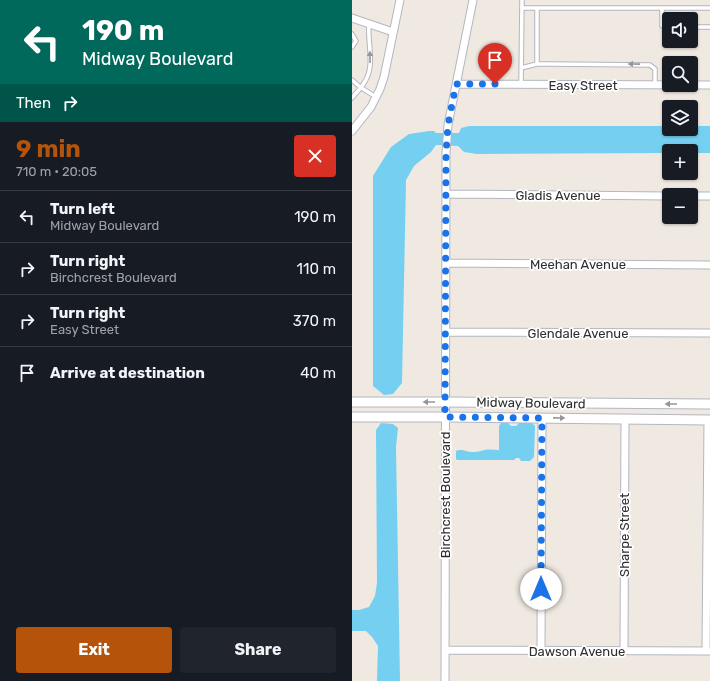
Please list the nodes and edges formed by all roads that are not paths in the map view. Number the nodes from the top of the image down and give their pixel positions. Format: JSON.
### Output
{"nodes":[{"id":1,"x":400,"y":0,"type":"edge"},
{"id":2,"x":473,"y":0,"type":"edge"},
{"id":3,"x":522,"y":0,"type":"edge"},
{"id":4,"x":522,"y":8,"type":"junction"},
{"id":5,"x":537,"y":8,"type":"junction"},
{"id":6,"x":662,"y":8,"type":"junction"},
{"id":7,"x":710,"y":8,"type":"edge"},
{"id":8,"x":662,"y":12,"type":"edge"},
{"id":9,"x":352,"y":18,"type":"edge"},
{"id":10,"x":369,"y":24,"type":"junction"},
{"id":11,"x":698,"y":27,"type":"edge"},
{"id":12,"x":710,"y":27,"type":"edge"},
{"id":13,"x":394,"y":32,"type":"junction"},
{"id":14,"x":352,"y":34,"type":"edge"},
{"id":15,"x":352,"y":47,"type":"edge"},
{"id":16,"x":537,"y":64,"type":"junction"},
{"id":17,"x":521,"y":68,"type":"junction"},
{"id":18,"x":352,"y":80,"type":"edge"},
{"id":19,"x":456,"y":84,"type":"junction"},
{"id":20,"x":521,"y":84,"type":"junction"},
{"id":21,"x":655,"y":85,"type":"junction"},
{"id":22,"x":710,"y":85,"type":"edge"},
{"id":23,"x":360,"y":87,"type":"junction"},
{"id":24,"x":352,"y":98,"type":"edge"},
{"id":25,"x":377,"y":98,"type":"junction"},
{"id":26,"x":353,"y":126,"type":"edge"},
{"id":27,"x":446,"y":194,"type":"junction"},
{"id":28,"x":662,"y":196,"type":"edge"},
{"id":29,"x":698,"y":196,"type":"edge"},
{"id":30,"x":710,"y":196,"type":"edge"},
{"id":31,"x":446,"y":264,"type":"junction"},
{"id":32,"x":710,"y":265,"type":"edge"},
{"id":33,"x":446,"y":332,"type":"junction"},
{"id":34,"x":710,"y":333,"type":"edge"},
{"id":35,"x":352,"y":402,"type":"edge"},
{"id":36,"x":445,"y":402,"type":"junction"},
{"id":37,"x":710,"y":404,"type":"edge"},
{"id":38,"x":445,"y":417,"type":"junction"},
{"id":39,"x":352,"y":418,"type":"edge"},
{"id":40,"x":542,"y":418,"type":"junction"},
{"id":41,"x":625,"y":419,"type":"junction"},
{"id":42,"x":709,"y":420,"type":"edge"},
{"id":43,"x":445,"y":650,"type":"junction"},
{"id":44,"x":541,"y":651,"type":"junction"},
{"id":45,"x":624,"y":651,"type":"junction"},
{"id":46,"x":708,"y":651,"type":"edge"},
{"id":47,"x":445,"y":681,"type":"edge"}],
"edges":[{"from":1,"to":13,"type":"street"},
{"from":2,"to":19,"type":"street","name":"Birchcrest Boulevard"},
{"from":3,"to":4,"type":"lane"},
{"from":4,"to":5,"type":"lane"},
{"from":4,"to":17,"type":"lane"},
{"from":5,"to":6,"type":"lane"},
{"from":5,"to":16,"type":"lane"},
{"from":6,"to":7,"type":"lane"},
{"from":6,"to":8,"type":"lane"},
{"from":9,"to":10,"type":"street"},
{"from":10,"to":13,"type":"street"},
{"from":23,"to":10,"type":"lane","one_way":true},
{"from":11,"to":12,"type":"lane"},
{"from":13,"to":25,"type":"street"},
{"from":14,"to":15,"type":"lane"},
{"from":16,"to":17,"type":"lane"},
{"from":21,"to":16,"type":"lane","one_way":true},
{"from":17,"to":20,"type":"lane"},
{"from":18,"to":23,"type":"lane"},
{"from":19,"to":20,"type":"street","name":"Easy Street"},
{"from":19,"to":27,"type":"street","name":"Birchcrest Boulevard"},
{"from":20,"to":21,"type":"street","name":"Easy Street"},
{"from":21,"to":22,"type":"street","name":"Easy Street"},
{"from":23,"to":24,"type":"lane"},
{"from":23,"to":25,"type":"lane"},
{"from":25,"to":26,"type":"street"},
{"from":27,"to":28,"type":"street","name":"Gladis Avenue"},
{"from":27,"to":31,"type":"street","name":"Birchcrest Boulevard"},
{"from":29,"to":30,"type":"street"},
{"from":31,"to":32,"type":"street","name":"Meehan Avenue"},
{"from":31,"to":33,"type":"street","name":"Birchcrest Boulevard"},
{"from":33,"to":34,"type":"street","name":"Glendale Avenue"},
{"from":33,"to":36,"type":"street","name":"Birchcrest Boulevard"},
{"from":36,"to":35,"type":"street","name":"Midway Boulevard","one_way":true},
{"from":37,"to":36,"type":"street","name":"Midway Boulevard","one_way":true},
{"from":36,"to":38,"type":"street","name":"Birchcrest Boulevard"},
{"from":38,"to":39,"type":"street","name":"Midway Boulevard"},
{"from":38,"to":40,"type":"street","name":"Midway Boulevard"},
{"from":38,"to":43,"type":"street","name":"Birchcrest Boulevard"},
{"from":40,"to":41,"type":"street","name":"Midway Boulevard","one_way":true},
{"from":40,"to":44,"type":"street"},
{"from":41,"to":42,"type":"street","name":"Midway Boulevard"},
{"from":41,"to":45,"type":"street","name":"Sharpe Street"},
{"from":42,"to":46,"type":"street"},
{"from":43,"to":44,"type":"street","name":"Dawson Avenue"},
{"from":43,"to":47,"type":"street","name":"Birchcrest Boulevard"},
{"from":44,"to":45,"type":"street","name":"Dawson Avenue"},
{"from":45,"to":46,"type":"street","name":"Dawson Avenue"}]}
